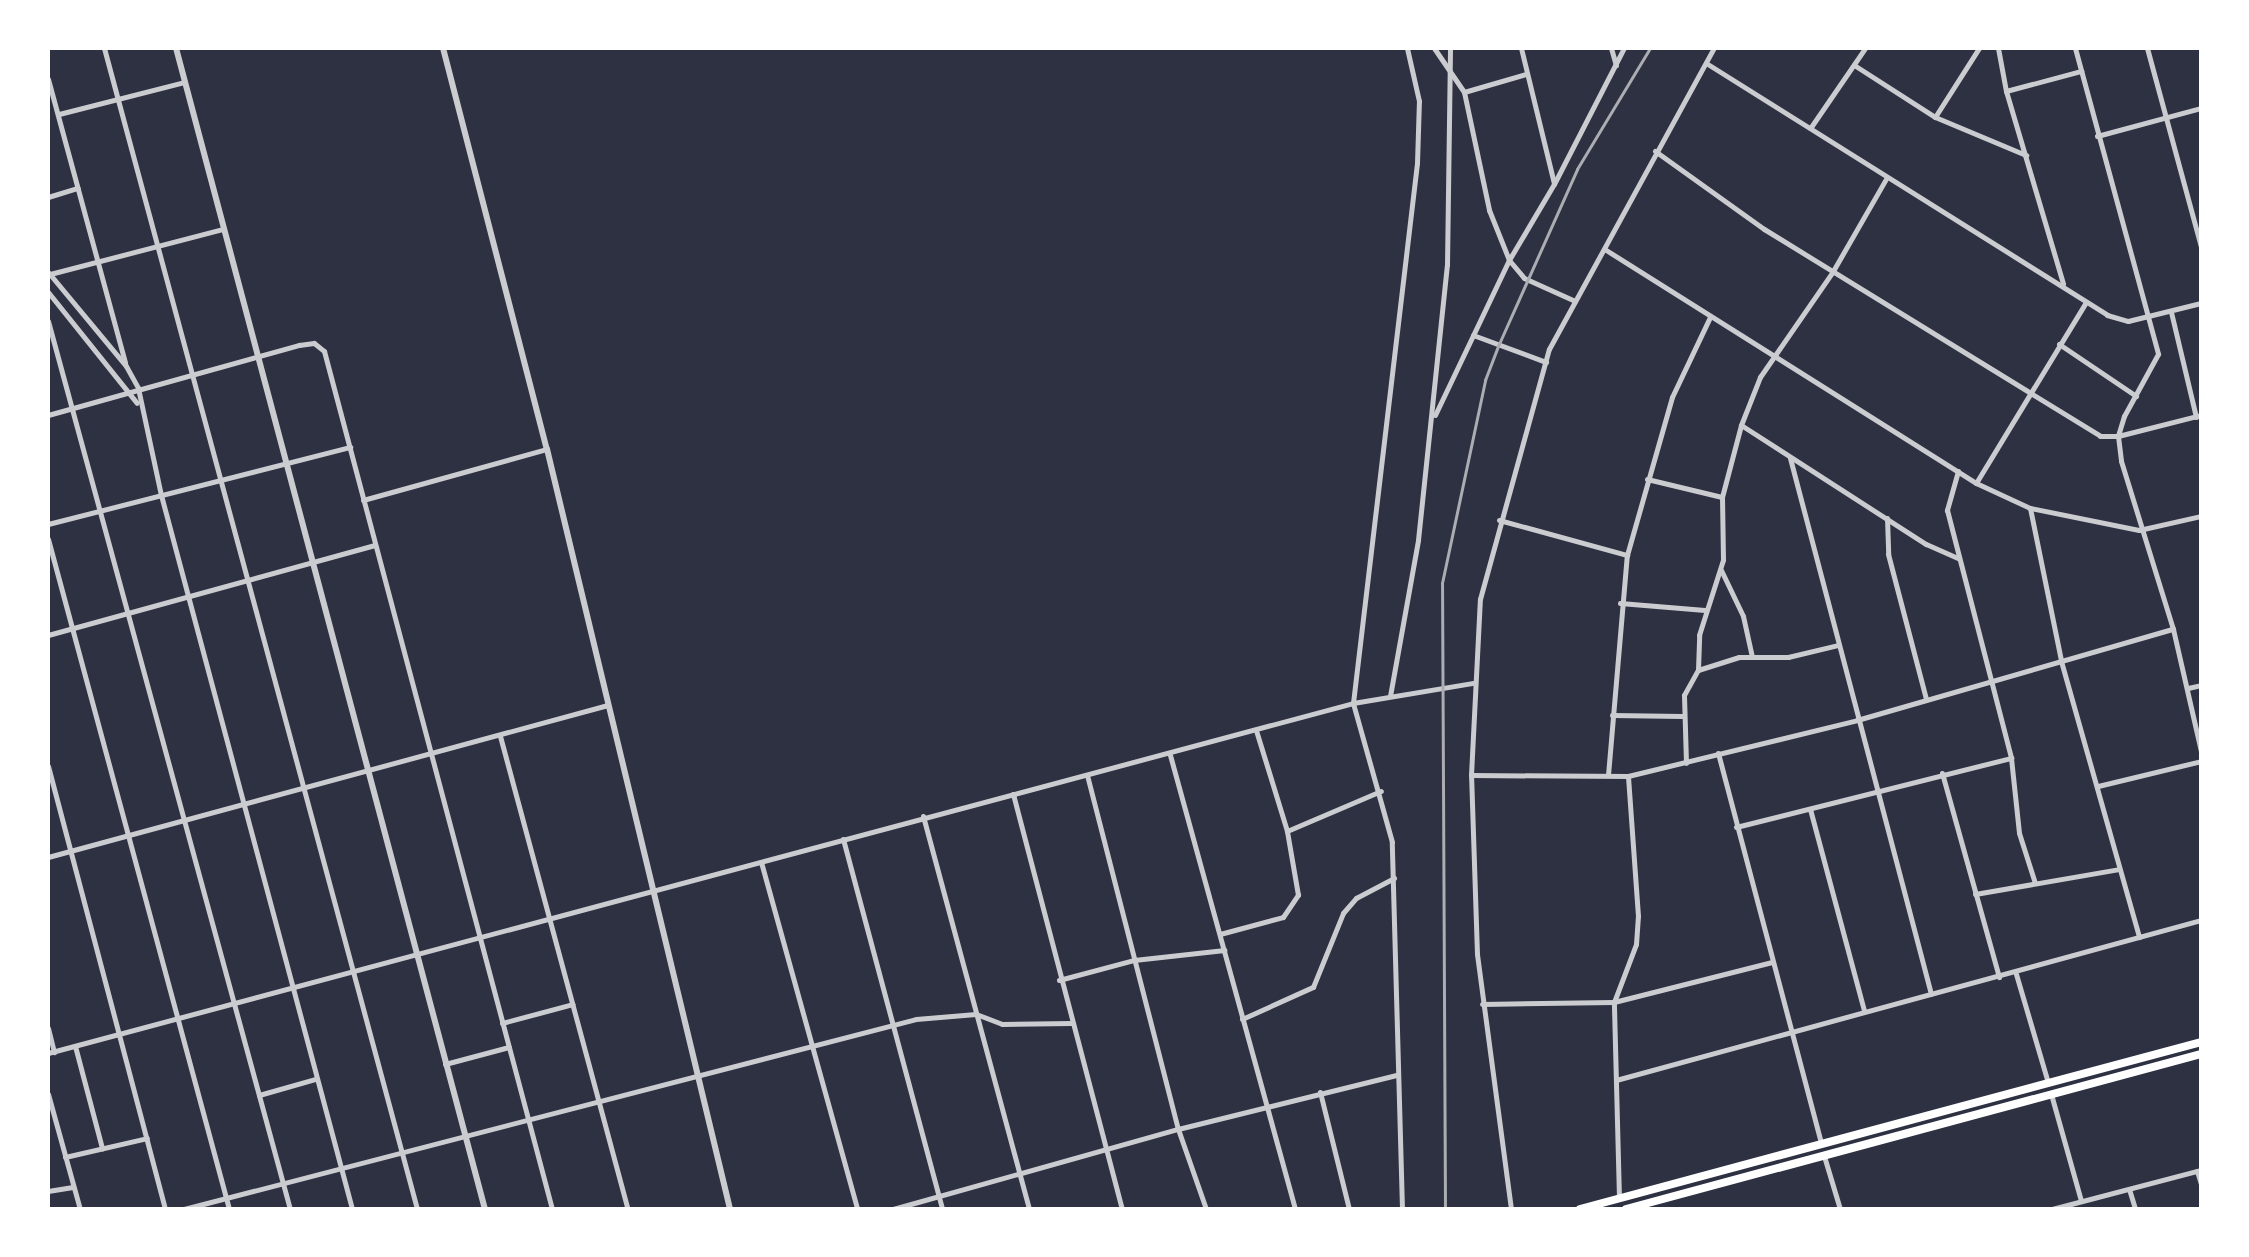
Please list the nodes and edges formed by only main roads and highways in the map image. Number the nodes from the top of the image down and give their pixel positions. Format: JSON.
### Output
{"nodes":[{"id":1,"x":2201,"y":1042,"type":"edge"},
{"id":2,"x":2201,"y":1054,"type":"edge"},
{"id":3,"x":1580,"y":1209,"type":"edge"},
{"id":4,"x":1626,"y":1209,"type":"edge"}],
"edges":[{"from":1,"to":3,"type":"main road"},
{"from":2,"to":4,"type":"main road"}]}
